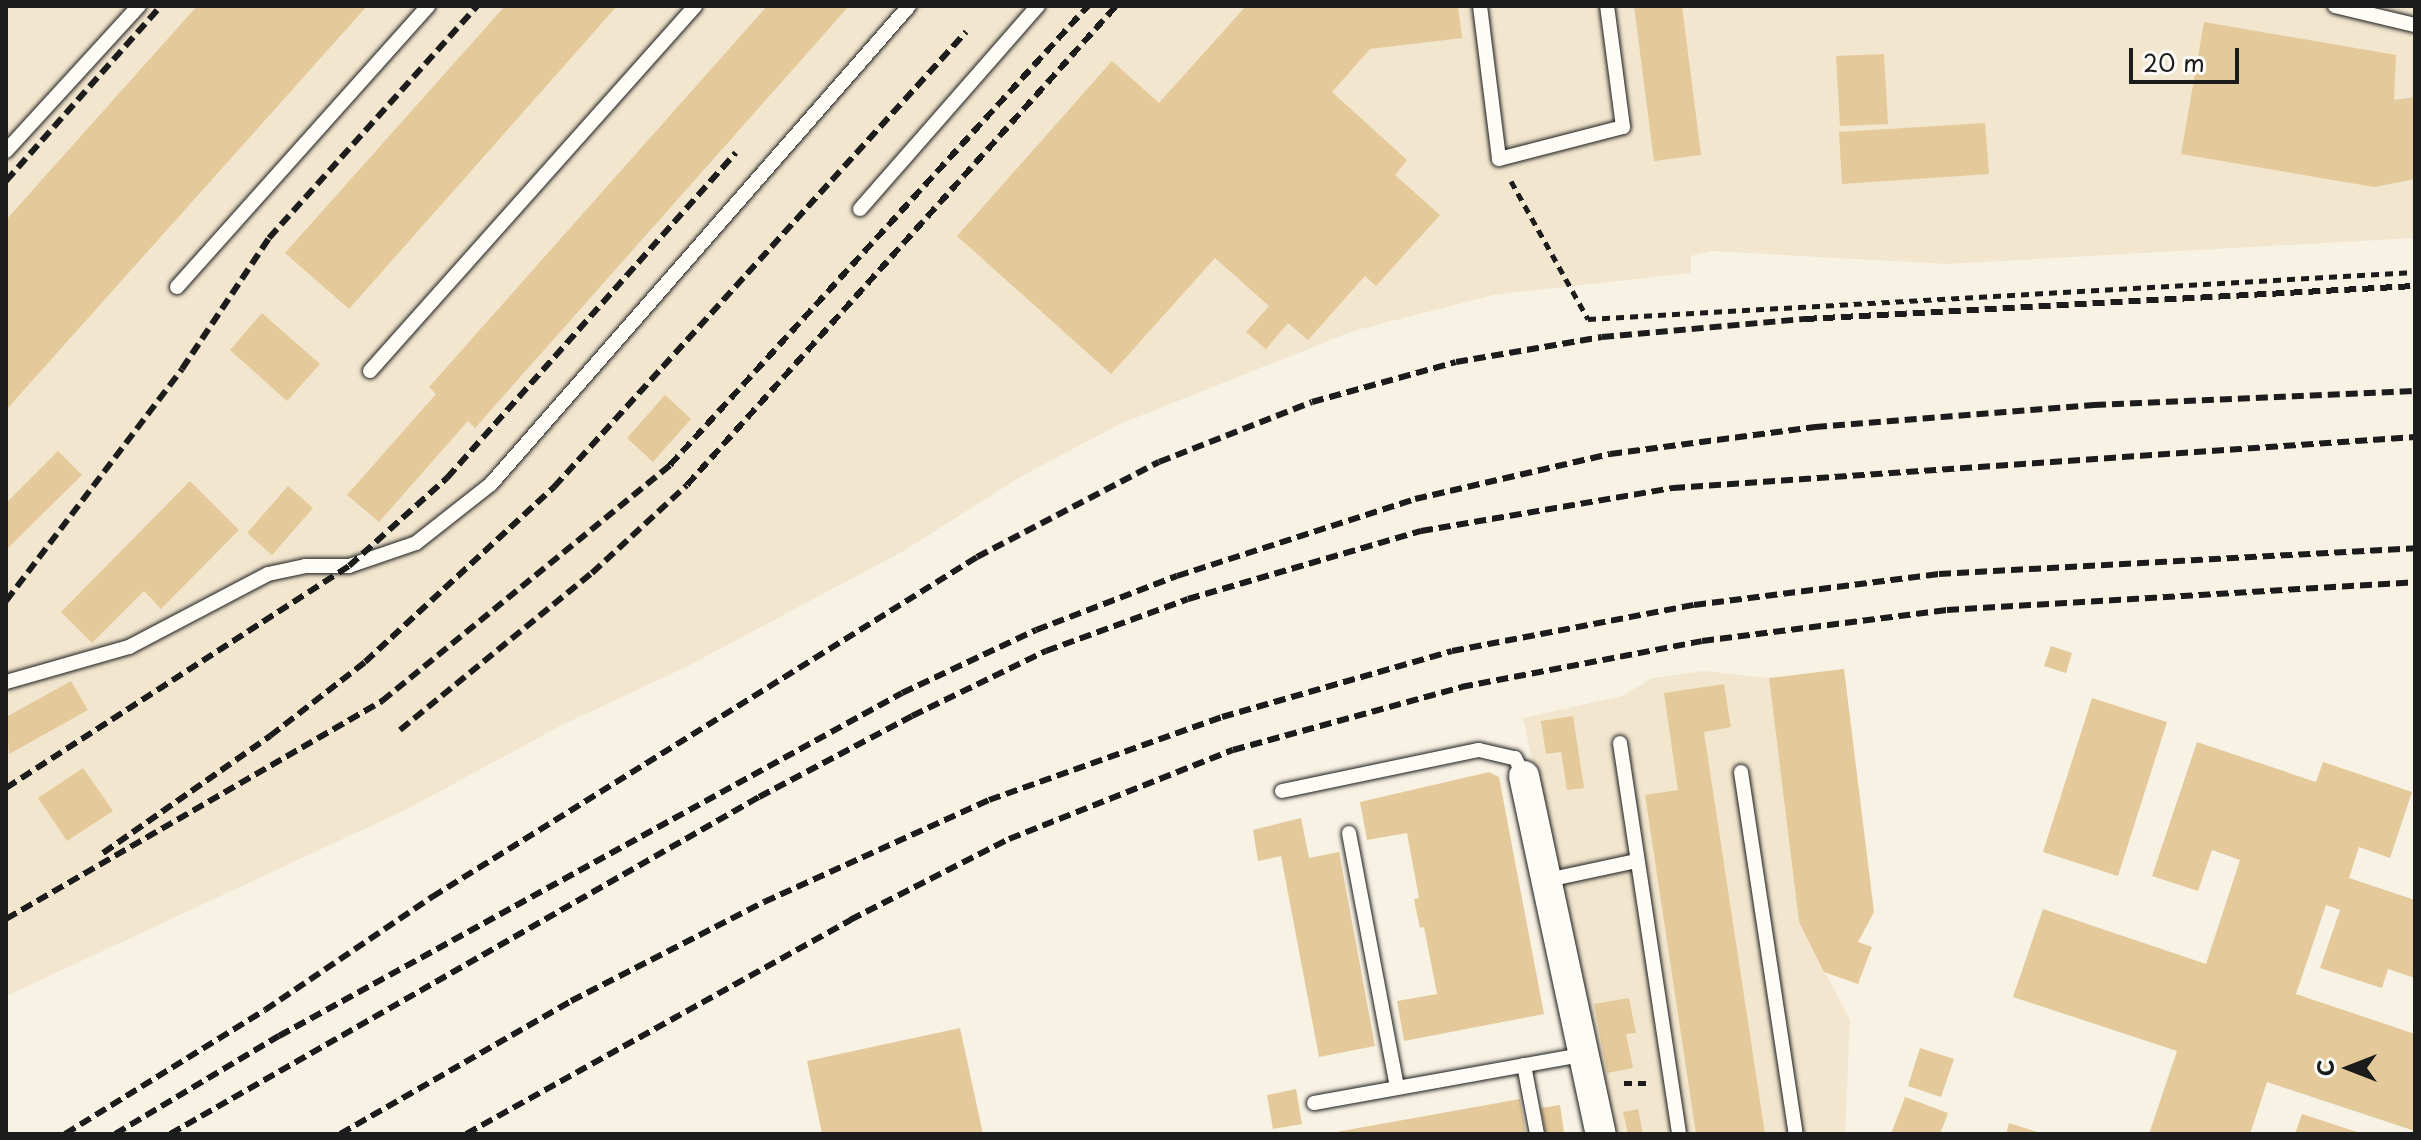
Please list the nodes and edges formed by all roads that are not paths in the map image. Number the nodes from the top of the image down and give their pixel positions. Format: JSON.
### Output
{"nodes":[{"id":1,"x":139,"y":6,"type":"edge"},
{"id":2,"x":428,"y":6,"type":"edge"},
{"id":3,"x":695,"y":6,"type":"edge"},
{"id":4,"x":909,"y":6,"type":"edge"},
{"id":5,"x":1038,"y":6,"type":"edge"},
{"id":6,"x":1480,"y":6,"type":"edge"},
{"id":7,"x":1607,"y":6,"type":"edge"},
{"id":8,"x":2335,"y":6,"type":"edge"},
{"id":9,"x":2415,"y":25,"type":"edge"},
{"id":10,"x":6,"y":151,"type":"edge"},
{"id":11,"x":860,"y":209,"type":"dead end"},
{"id":12,"x":177,"y":287,"type":"dead end"},
{"id":13,"x":370,"y":371,"type":"dead end"},
{"id":14,"x":6,"y":682,"type":"edge"},
{"id":15,"x":1620,"y":743,"type":"dead end"},
{"id":16,"x":1741,"y":772,"type":"dead end"},
{"id":17,"x":1524,"y":776,"type":"joint"},
{"id":18,"x":1282,"y":791,"type":"dead end"},
{"id":19,"x":1349,"y":833,"type":"dead end"},
{"id":20,"x":1637,"y":861,"type":"junction"},
{"id":21,"x":1548,"y":880,"type":"junction"},
{"id":22,"x":1524,"y":1065,"type":"junction"},
{"id":23,"x":1588,"y":1068,"type":"junction"},
{"id":24,"x":1397,"y":1088,"type":"junction"},
{"id":25,"x":1314,"y":1103,"type":"dead end"},
{"id":26,"x":1537,"y":1134,"type":"edge"},
{"id":27,"x":1601,"y":1134,"type":"edge"},
{"id":28,"x":1679,"y":1134,"type":"edge"},
{"id":29,"x":1796,"y":1134,"type":"edge"}],
"edges":[{"from":1,"to":10,"type":"lane"},
{"from":2,"to":12,"type":"lane"},
{"from":3,"to":13,"type":"lane"},
{"from":4,"to":14,"type":"lane"},
{"from":5,"to":11,"type":"lane"},
{"from":6,"to":7,"type":"lane"},
{"from":8,"to":9,"type":"lane"},
{"from":15,"to":20,"type":"lane"},
{"from":16,"to":29,"type":"lane"},
{"from":17,"to":18,"type":"lane"},
{"from":17,"to":21,"type":"street"},
{"from":19,"to":24,"type":"lane"},
{"from":20,"to":21,"type":"lane"},
{"from":20,"to":28,"type":"lane"},
{"from":21,"to":23,"type":"street"},
{"from":22,"to":23,"type":"lane"},
{"from":22,"to":24,"type":"lane"},
{"from":22,"to":26,"type":"lane"},
{"from":23,"to":27,"type":"street"},
{"from":24,"to":25,"type":"lane"}]}
